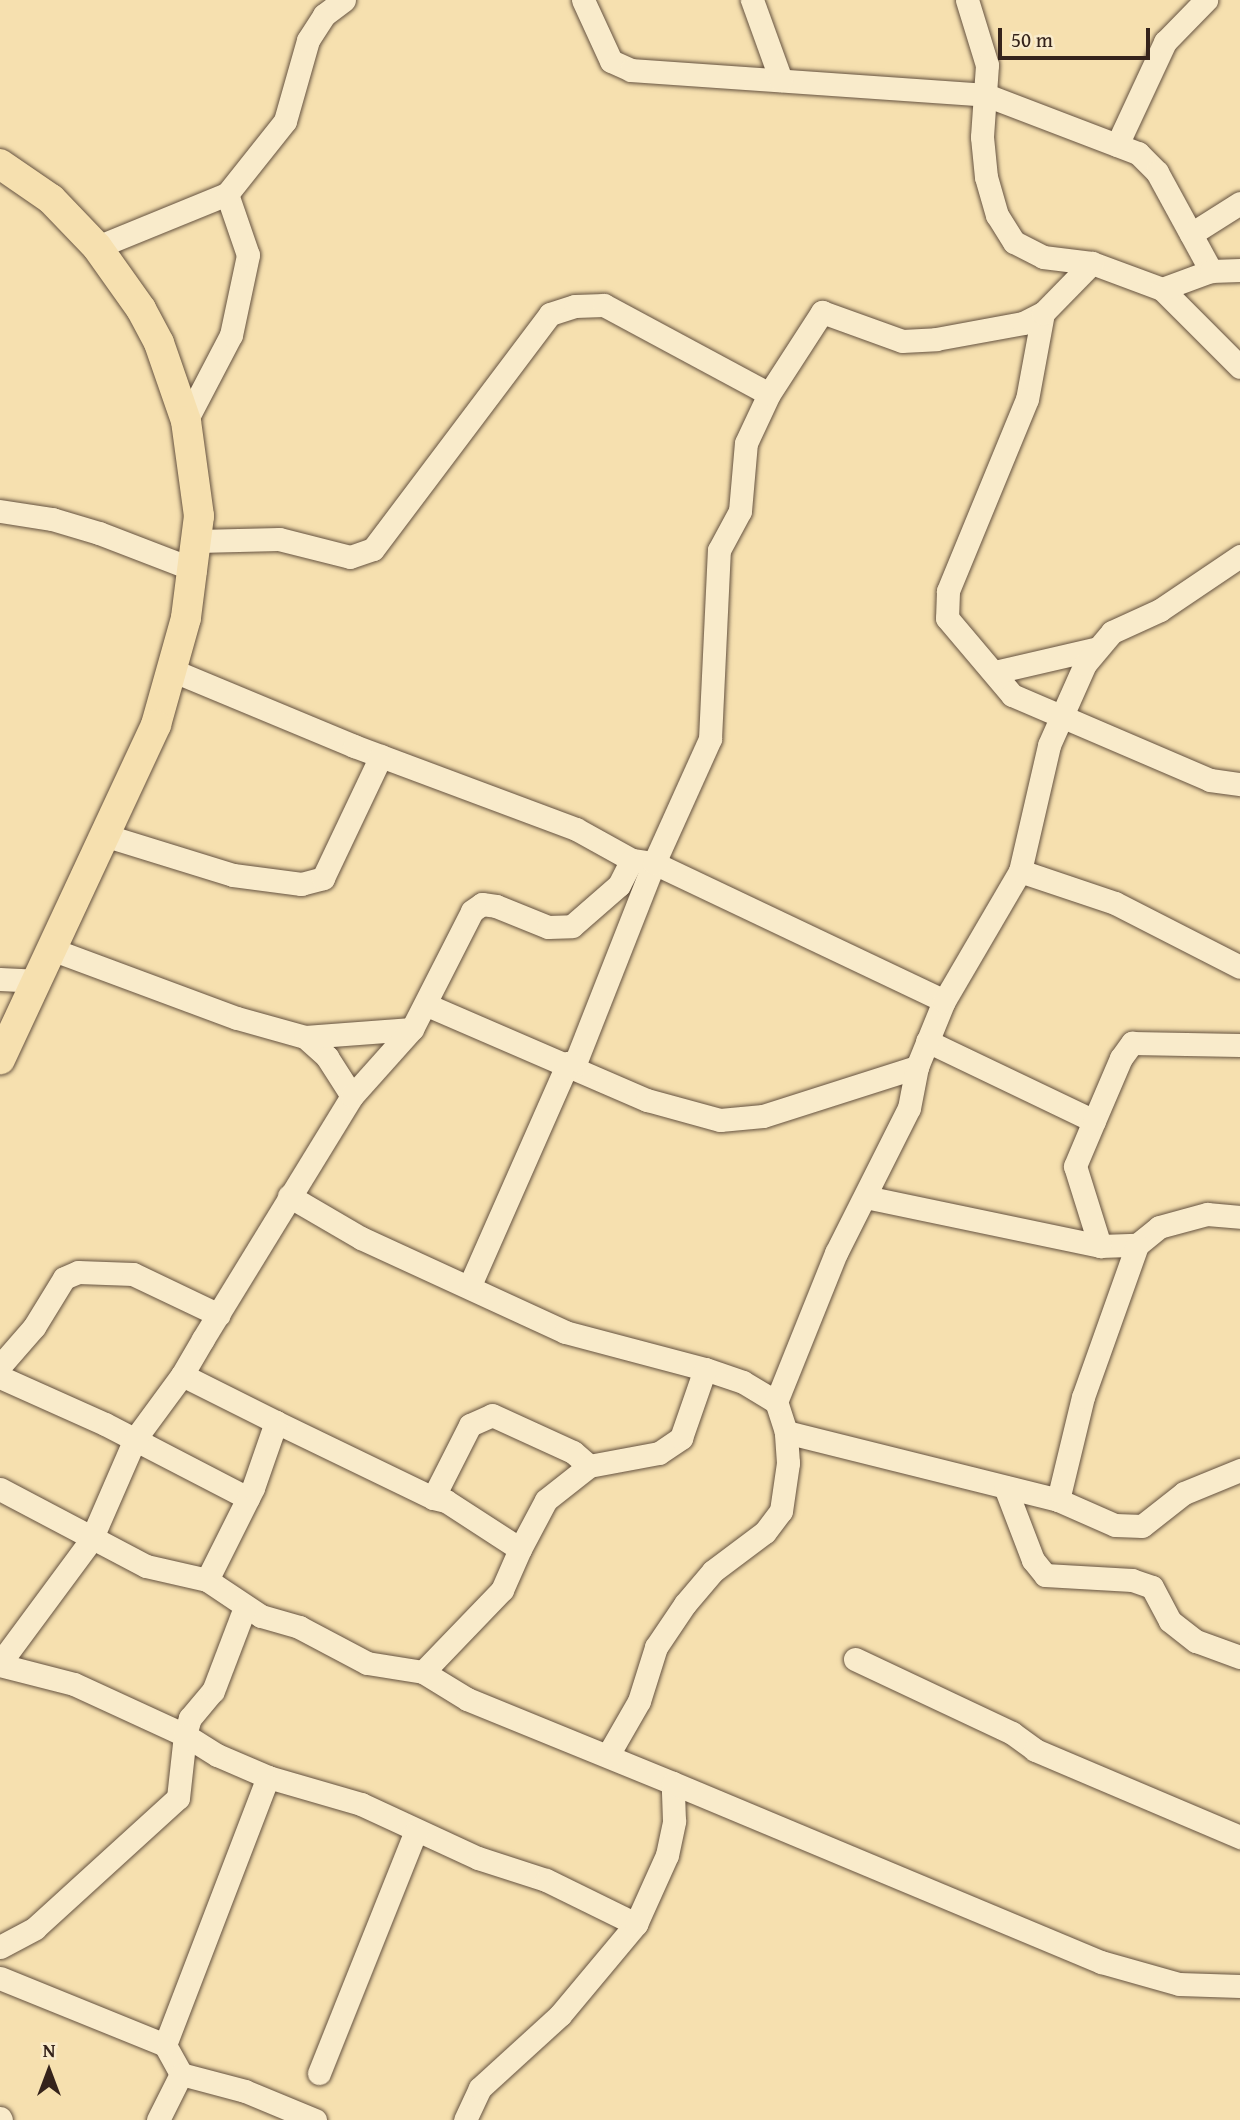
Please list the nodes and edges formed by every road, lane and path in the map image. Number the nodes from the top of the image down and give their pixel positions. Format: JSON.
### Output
{"nodes":[{"id":1,"x":344,"y":0,"type":"edge"},
{"id":2,"x":583,"y":0,"type":"edge"},
{"id":3,"x":752,"y":0,"type":"edge"},
{"id":4,"x":967,"y":0,"type":"edge"},
{"id":5,"x":1206,"y":0,"type":"edge"},
{"id":6,"x":780,"y":80,"type":"junction"},
{"id":7,"x":986,"y":95,"type":"junction"},
{"id":8,"x":1117,"y":145,"type":"junction"},
{"id":9,"x":0,"y":164,"type":"edge"},
{"id":10,"x":227,"y":194,"type":"junction"},
{"id":11,"x":1240,"y":203,"type":"edge"},
{"id":12,"x":1191,"y":234,"type":"junction"},
{"id":13,"x":97,"y":247,"type":"junction"},
{"id":14,"x":1092,"y":263,"type":"junction"},
{"id":15,"x":1240,"y":270,"type":"edge"},
{"id":16,"x":1211,"y":271,"type":"junction"},
{"id":17,"x":1162,"y":289,"type":"junction"},
{"id":18,"x":1043,"y":313,"type":"junction"},
{"id":19,"x":1240,"y":367,"type":"edge"},
{"id":20,"x":769,"y":394,"type":"junction"},
{"id":21,"x":186,"y":421,"type":"junction"},
{"id":22,"x":0,"y":511,"type":"edge"},
{"id":23,"x":196,"y":556,"type":"junction"},
{"id":24,"x":1240,"y":556,"type":"edge"},
{"id":25,"x":1095,"y":649,"type":"junction"},
{"id":26,"x":174,"y":671,"type":"junction"},
{"id":27,"x":995,"y":671,"type":"junction"},
{"id":28,"x":1059,"y":717,"type":"junction"},
{"id":29,"x":381,"y":756,"type":"junction"},
{"id":30,"x":1240,"y":784,"type":"edge"},
{"id":31,"x":107,"y":836,"type":"junction"},
{"id":32,"x":643,"y":861,"type":"junction"},
{"id":33,"x":1020,"y":871,"type":"junction"},
{"id":34,"x":51,"y":949,"type":"junction"},
{"id":35,"x":1240,"y":967,"type":"edge"},
{"id":36,"x":0,"y":979,"type":"edge"},
{"id":37,"x":35,"y":981,"type":"junction"},
{"id":38,"x":944,"y":1001,"type":"junction"},
{"id":39,"x":427,"y":1005,"type":"junction"},
{"id":40,"x":412,"y":1028,"type":"junction"},
{"id":41,"x":305,"y":1037,"type":"junction"},
{"id":42,"x":927,"y":1041,"type":"junction"},
{"id":43,"x":1240,"y":1045,"type":"edge"},
{"id":44,"x":0,"y":1059,"type":"edge"},
{"id":45,"x":571,"y":1065,"type":"junction"},
{"id":46,"x":917,"y":1067,"type":"junction"},
{"id":47,"x":352,"y":1096,"type":"junction"},
{"id":48,"x":1094,"y":1121,"type":"junction"},
{"id":49,"x":289,"y":1196,"type":"junction"},
{"id":50,"x":866,"y":1197,"type":"junction"},
{"id":51,"x":1240,"y":1217,"type":"edge"},
{"id":52,"x":1137,"y":1245,"type":"junction"},
{"id":53,"x":1100,"y":1246,"type":"junction"},
{"id":54,"x":470,"y":1285,"type":"junction"},
{"id":55,"x":219,"y":1315,"type":"junction"},
{"id":56,"x":0,"y":1366,"type":"edge"},
{"id":57,"x":705,"y":1369,"type":"junction"},
{"id":58,"x":182,"y":1375,"type":"junction"},
{"id":59,"x":0,"y":1377,"type":"edge"},
{"id":60,"x":776,"y":1402,"type":"junction"},
{"id":61,"x":276,"y":1422,"type":"junction"},
{"id":62,"x":786,"y":1432,"type":"junction"},
{"id":63,"x":135,"y":1439,"type":"junction"},
{"id":64,"x":589,"y":1466,"type":"junction"},
{"id":65,"x":1240,"y":1470,"type":"edge"},
{"id":66,"x":1005,"y":1487,"type":"junction"},
{"id":67,"x":0,"y":1489,"type":"edge"},
{"id":68,"x":248,"y":1498,"type":"junction"},
{"id":69,"x":433,"y":1498,"type":"junction"},
{"id":70,"x":1058,"y":1500,"type":"junction"},
{"id":71,"x":91,"y":1540,"type":"junction"},
{"id":72,"x":520,"y":1549,"type":"junction"},
{"id":73,"x":207,"y":1580,"type":"junction"},
{"id":74,"x":244,"y":1607,"type":"junction"},
{"id":75,"x":1240,"y":1657,"type":"edge"},
{"id":76,"x":855,"y":1659,"type":"dead end"},
{"id":77,"x":0,"y":1664,"type":"edge"},
{"id":78,"x":423,"y":1672,"type":"junction"},
{"id":79,"x":185,"y":1735,"type":"junction"},
{"id":80,"x":608,"y":1755,"type":"junction"},
{"id":81,"x":268,"y":1777,"type":"junction"},
{"id":82,"x":673,"y":1783,"type":"junction"},
{"id":83,"x":416,"y":1831,"type":"junction"},
{"id":84,"x":1240,"y":1837,"type":"edge"},
{"id":85,"x":636,"y":1924,"type":"junction"},
{"id":86,"x":0,"y":1947,"type":"edge"},
{"id":87,"x":0,"y":1978,"type":"edge"},
{"id":88,"x":1240,"y":1986,"type":"edge"},
{"id":89,"x":165,"y":2045,"type":"junction"},
{"id":90,"x":319,"y":2073,"type":"dead end"},
{"id":91,"x":181,"y":2074,"type":"junction"},
{"id":92,"x":158,"y":2120,"type":"edge"},
{"id":93,"x":315,"y":2120,"type":"edge"},
{"id":94,"x":465,"y":2120,"type":"edge"}],
"edges":[{"from":1,"to":10,"type":"street"},
{"from":2,"to":6,"type":"street"},
{"from":3,"to":6,"type":"street"},
{"from":4,"to":7,"type":"street"},
{"from":5,"to":8,"type":"street"},
{"from":6,"to":7,"type":"street"},
{"from":7,"to":8,"type":"street"},
{"from":7,"to":14,"type":"street"},
{"from":8,"to":12,"type":"street"},
{"from":9,"to":13,"type":"main road"},
{"from":10,"to":13,"type":"street"},
{"from":10,"to":21,"type":"street"},
{"from":11,"to":12,"type":"street"},
{"from":12,"to":16,"type":"street"},
{"from":13,"to":21,"type":"main road"},
{"from":14,"to":17,"type":"street"},
{"from":14,"to":18,"type":"street"},
{"from":15,"to":16,"type":"street"},
{"from":16,"to":17,"type":"street"},
{"from":17,"to":19,"type":"street"},
{"from":18,"to":20,"type":"street"},
{"from":18,"to":27,"type":"street"},
{"from":20,"to":23,"type":"street"},
{"from":20,"to":32,"type":"street"},
{"from":21,"to":23,"type":"main road"},
{"from":22,"to":23,"type":"street"},
{"from":23,"to":26,"type":"main road"},
{"from":24,"to":25,"type":"street"},
{"from":25,"to":27,"type":"street"},
{"from":25,"to":28,"type":"street"},
{"from":26,"to":29,"type":"street"},
{"from":26,"to":31,"type":"main road"},
{"from":27,"to":28,"type":"street"},
{"from":28,"to":30,"type":"street"},
{"from":28,"to":33,"type":"street"},
{"from":29,"to":31,"type":"street"},
{"from":29,"to":32,"type":"street"},
{"from":31,"to":34,"type":"main road"},
{"from":32,"to":38,"type":"street"},
{"from":32,"to":39,"type":"street"},
{"from":32,"to":45,"type":"street"},
{"from":33,"to":35,"type":"street"},
{"from":33,"to":38,"type":"street"},
{"from":34,"to":37,"type":"main road"},
{"from":34,"to":41,"type":"street"},
{"from":36,"to":37,"type":"street"},
{"from":37,"to":44,"type":"main road"},
{"from":38,"to":42,"type":"street"},
{"from":39,"to":40,"type":"street"},
{"from":39,"to":45,"type":"street"},
{"from":40,"to":41,"type":"street"},
{"from":40,"to":47,"type":"street"},
{"from":41,"to":47,"type":"street"},
{"from":42,"to":46,"type":"street"},
{"from":42,"to":48,"type":"street"},
{"from":43,"to":48,"type":"street"},
{"from":45,"to":46,"type":"street"},
{"from":45,"to":54,"type":"street"},
{"from":46,"to":50,"type":"street"},
{"from":47,"to":49,"type":"street"},
{"from":48,"to":53,"type":"street"},
{"from":49,"to":54,"type":"street"},
{"from":49,"to":55,"type":"street"},
{"from":50,"to":53,"type":"street"},
{"from":50,"to":60,"type":"street"},
{"from":51,"to":52,"type":"street"},
{"from":52,"to":53,"type":"street"},
{"from":52,"to":70,"type":"street"},
{"from":54,"to":57,"type":"street"},
{"from":55,"to":56,"type":"street"},
{"from":55,"to":58,"type":"street"},
{"from":57,"to":60,"type":"street"},
{"from":57,"to":64,"type":"street"},
{"from":58,"to":61,"type":"street"},
{"from":58,"to":63,"type":"street"},
{"from":59,"to":63,"type":"street"},
{"from":60,"to":62,"type":"street"},
{"from":61,"to":68,"type":"street"},
{"from":61,"to":69,"type":"street"},
{"from":62,"to":66,"type":"street"},
{"from":62,"to":80,"type":"street"},
{"from":63,"to":68,"type":"street"},
{"from":63,"to":71,"type":"street"},
{"from":64,"to":69,"type":"street"},
{"from":64,"to":72,"type":"street"},
{"from":65,"to":70,"type":"street"},
{"from":66,"to":70,"type":"street"},
{"from":66,"to":75,"type":"street"},
{"from":67,"to":71,"type":"street"},
{"from":68,"to":73,"type":"street"},
{"from":69,"to":72,"type":"street"},
{"from":71,"to":73,"type":"street"},
{"from":71,"to":77,"type":"street"},
{"from":72,"to":78,"type":"street"},
{"from":73,"to":74,"type":"street"},
{"from":74,"to":78,"type":"street"},
{"from":74,"to":79,"type":"street"},
{"from":76,"to":84,"type":"street"},
{"from":77,"to":79,"type":"street"},
{"from":78,"to":80,"type":"street"},
{"from":79,"to":81,"type":"street"},
{"from":79,"to":86,"type":"street"},
{"from":80,"to":82,"type":"street"},
{"from":81,"to":83,"type":"street"},
{"from":81,"to":89,"type":"street"},
{"from":82,"to":85,"type":"street"},
{"from":82,"to":88,"type":"street"},
{"from":83,"to":85,"type":"street"},
{"from":83,"to":90,"type":"street"},
{"from":85,"to":94,"type":"street"},
{"from":87,"to":89,"type":"street"},
{"from":89,"to":91,"type":"street"},
{"from":91,"to":92,"type":"street"},
{"from":91,"to":93,"type":"street"}]}
